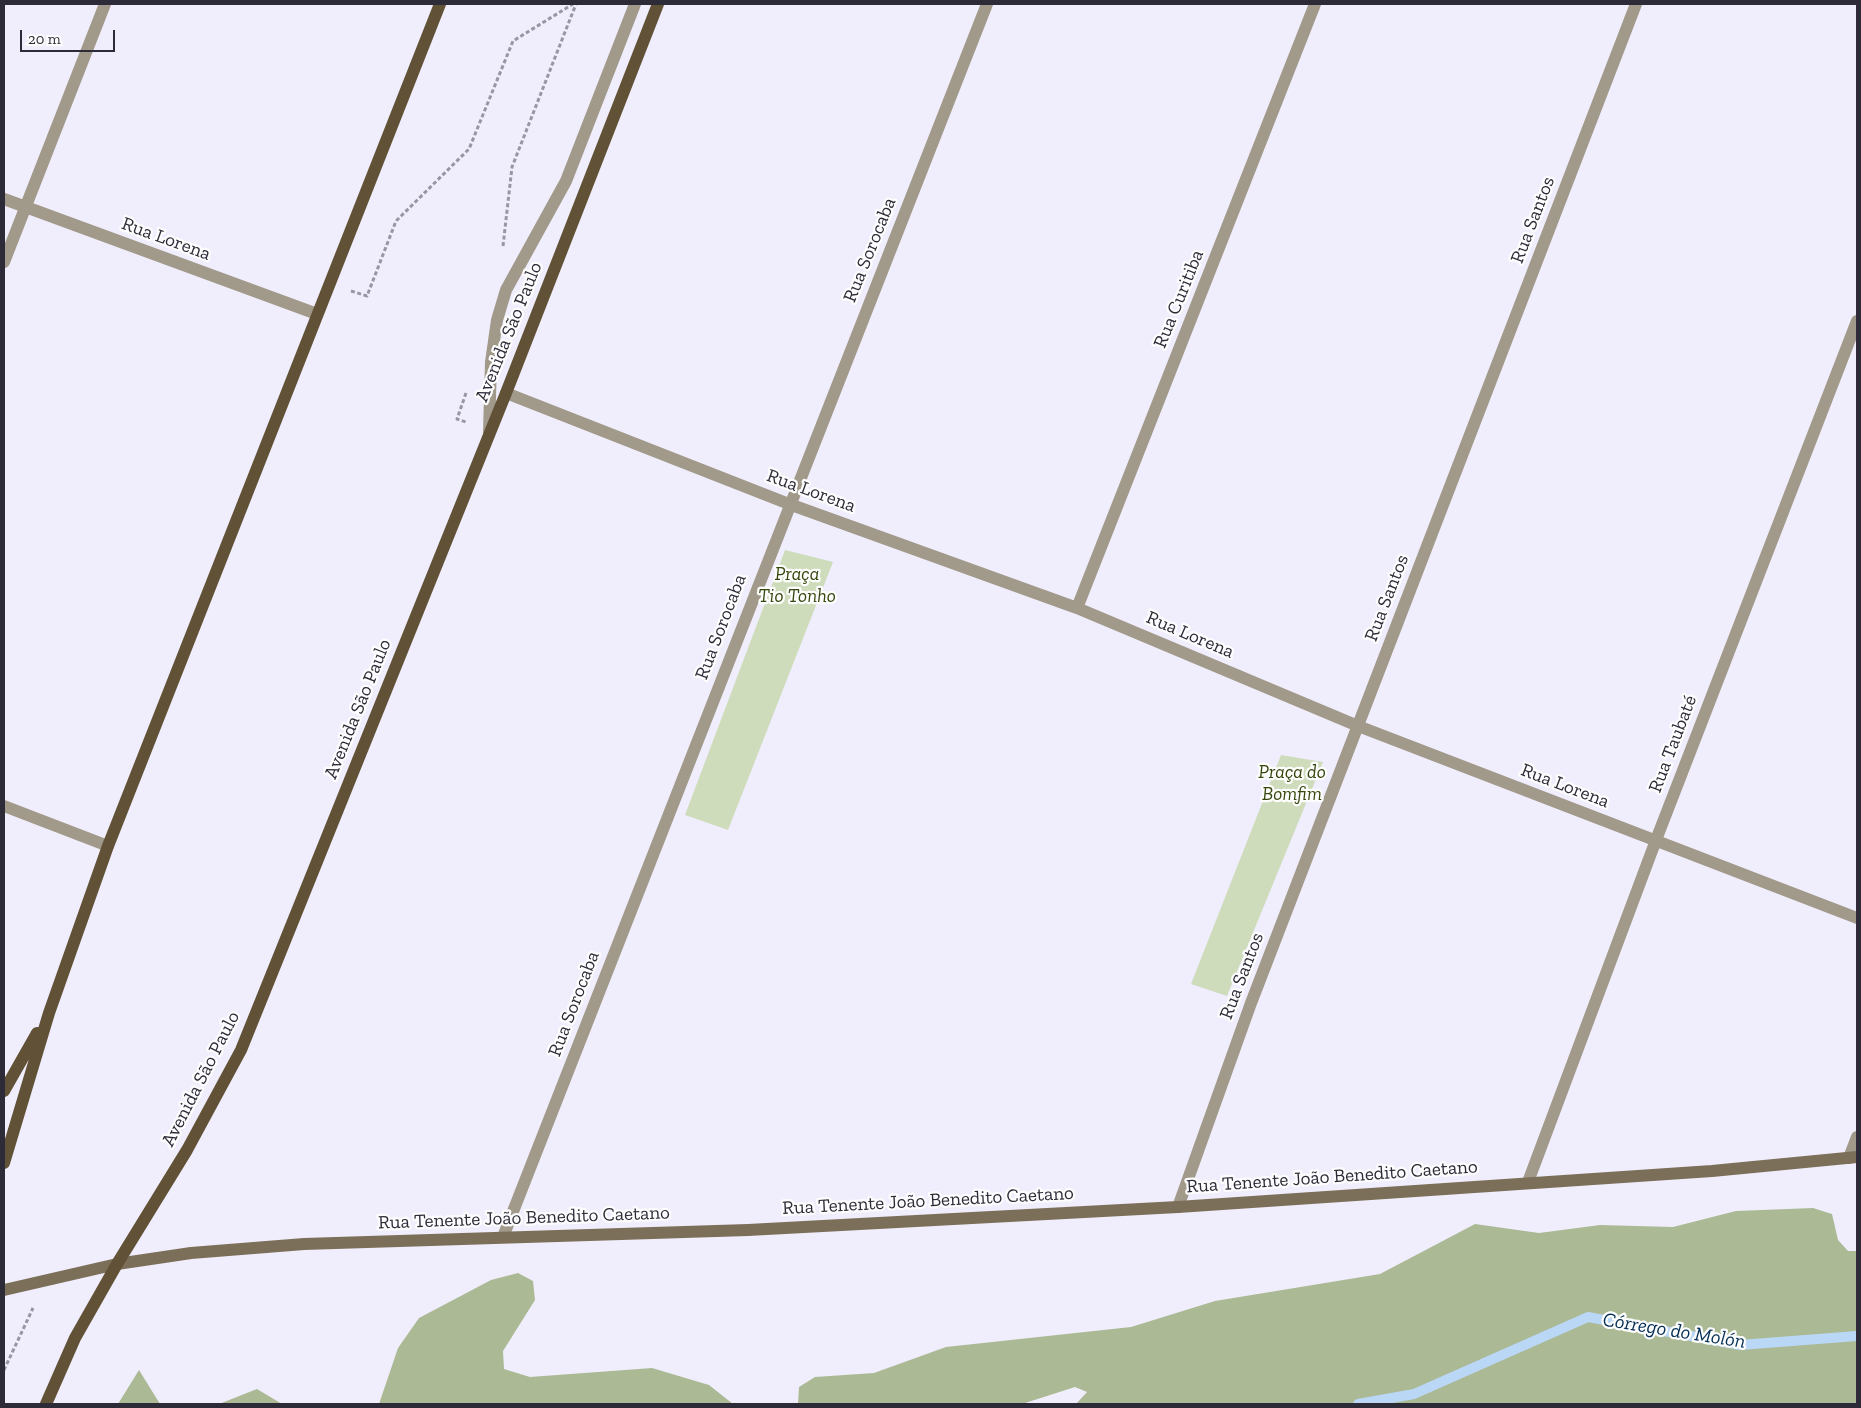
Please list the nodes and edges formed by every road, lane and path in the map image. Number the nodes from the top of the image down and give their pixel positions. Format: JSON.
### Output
{"nodes":[{"id":1,"x":105,"y":4,"type":"edge"},
{"id":2,"x":440,"y":4,"type":"edge"},
{"id":3,"x":575,"y":4,"type":"edge"},
{"id":4,"x":635,"y":4,"type":"edge"},
{"id":5,"x":658,"y":4,"type":"edge"},
{"id":6,"x":987,"y":4,"type":"edge"},
{"id":7,"x":1315,"y":4,"type":"edge"},
{"id":8,"x":1636,"y":4,"type":"edge"},
{"id":9,"x":4,"y":199,"type":"edge"},
{"id":10,"x":26,"y":208,"type":"junction"},
{"id":11,"x":503,"y":249,"type":"dead end"},
{"id":12,"x":4,"y":262,"type":"edge"},
{"id":13,"x":328,"y":284,"type":"junction"},
{"id":14,"x":317,"y":314,"type":"junction"},
{"id":15,"x":1857,"y":321,"type":"edge"},
{"id":16,"x":466,"y":392,"type":"dead end"},
{"id":17,"x":506,"y":393,"type":"junction"},
{"id":18,"x":489,"y":432,"type":"junction"},
{"id":19,"x":790,"y":504,"type":"junction"},
{"id":20,"x":1077,"y":608,"type":"junction"},
{"id":21,"x":1358,"y":726,"type":"junction"},
{"id":22,"x":4,"y":806,"type":"edge"},
{"id":23,"x":1656,"y":840,"type":"junction"},
{"id":24,"x":108,"y":846,"type":"junction"},
{"id":25,"x":1857,"y":918,"type":"edge"},
{"id":26,"x":49,"y":1013,"type":"junction"},
{"id":27,"x":4,"y":1091,"type":"edge"},
{"id":28,"x":1857,"y":1137,"type":"edge"},
{"id":29,"x":1853,"y":1157,"type":"edge"},
{"id":30,"x":4,"y":1163,"type":"edge"},
{"id":31,"x":1528,"y":1182,"type":"junction"},
{"id":32,"x":1178,"y":1207,"type":"junction"},
{"id":33,"x":503,"y":1237,"type":"junction"},
{"id":34,"x":117,"y":1264,"type":"junction"},
{"id":35,"x":45,"y":1280,"type":"junction"},
{"id":36,"x":4,"y":1290,"type":"edge"},
{"id":37,"x":4,"y":1370,"type":"edge"},
{"id":38,"x":46,"y":1404,"type":"edge"}],
"edges":[{"from":1,"to":10,"type":"street"},
{"from":2,"to":13,"type":"main road"},
{"from":3,"to":11,"type":"path"},
{"from":3,"to":13,"type":"path"},
{"from":4,"to":18,"type":"street"},
{"from":5,"to":17,"type":"main road","name":"Avenida São Paulo"},
{"from":6,"to":19,"type":"street","name":"Rua Sorocaba"},
{"from":7,"to":20,"type":"street","name":"Rua Curitiba"},
{"from":8,"to":21,"type":"street","name":"Rua Santos"},
{"from":9,"to":10,"type":"street","name":"Rua Lorena"},
{"from":10,"to":12,"type":"street"},
{"from":10,"to":14,"type":"street","name":"Rua Lorena"},
{"from":13,"to":14,"type":"main road"},
{"from":14,"to":24,"type":"main road"},
{"from":15,"to":23,"type":"street","name":"Rua Taubaté"},
{"from":16,"to":18,"type":"path"},
{"from":17,"to":18,"type":"main road","name":"Avenida São Paulo"},
{"from":17,"to":19,"type":"street","name":"Rua Lorena"},
{"from":18,"to":34,"type":"main road","name":"Avenida São Paulo"},
{"from":19,"to":20,"type":"street","name":"Rua Lorena"},
{"from":19,"to":33,"type":"street","name":"Rua Sorocaba"},
{"from":20,"to":21,"type":"street","name":"Rua Lorena"},
{"from":21,"to":23,"type":"street","name":"Rua Lorena"},
{"from":21,"to":32,"type":"street","name":"Rua Santos"},
{"from":22,"to":24,"type":"street"},
{"from":23,"to":25,"type":"street","name":"Rua Lorena"},
{"from":23,"to":31,"type":"street","name":"Rua Taubaté"},
{"from":24,"to":26,"type":"main road"},
{"from":26,"to":27,"type":"main road"},
{"from":26,"to":30,"type":"main road"},
{"from":28,"to":29,"type":"street"},
{"from":29,"to":31,"type":"street","name":"Rua Tenente João Benedito Caetano"},
{"from":31,"to":32,"type":"street","name":"Rua Tenente João Benedito Caetano"},
{"from":32,"to":33,"type":"street","name":"Rua Tenente João Benedito Caetano"},
{"from":33,"to":34,"type":"street","name":"Rua Tenente João Benedito Caetano"},
{"from":34,"to":35,"type":"street","name":"Rua Tenente João Benedito Caetano"},
{"from":34,"to":38,"type":"main road","name":"Avenida São Paulo"},
{"from":35,"to":36,"type":"street","name":"Rua Tenente João Benedito Caetano"},
{"from":35,"to":37,"type":"path"}]}
